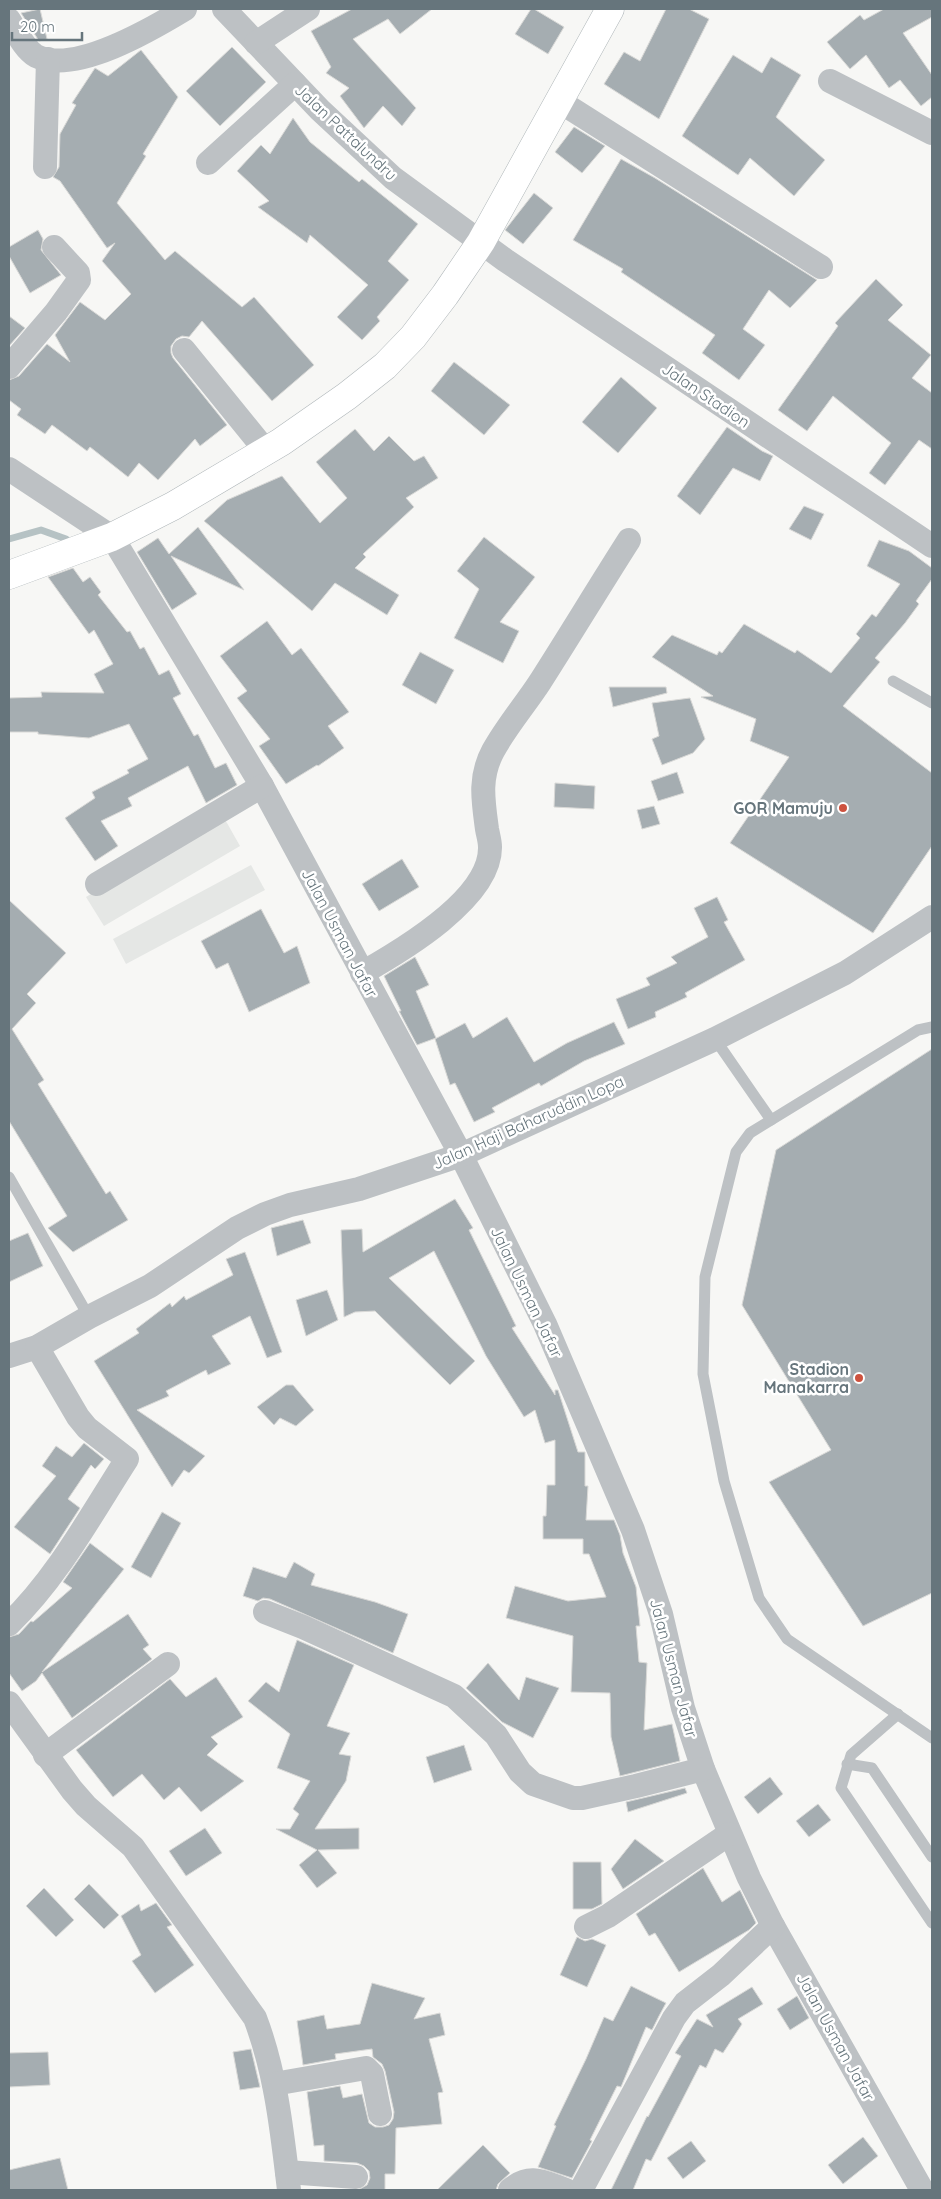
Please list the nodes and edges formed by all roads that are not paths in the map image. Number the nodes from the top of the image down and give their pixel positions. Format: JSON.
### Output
{"nodes":[{"id":1,"x":185,"y":9,"type":"edge"},
{"id":2,"x":224,"y":9,"type":"edge"},
{"id":3,"x":308,"y":9,"type":"edge"},
{"id":4,"x":610,"y":9,"type":"edge"},
{"id":5,"x":9,"y":21,"type":"edge"},
{"id":6,"x":256,"y":43,"type":"junction"},
{"id":7,"x":48,"y":59,"type":"junction"},
{"id":8,"x":830,"y":81,"type":"dead end"},
{"id":9,"x":295,"y":84,"type":"junction"},
{"id":10,"x":559,"y":101,"type":"junction"},
{"id":11,"x":932,"y":133,"type":"edge"},
{"id":12,"x":208,"y":163,"type":"dead end"},
{"id":13,"x":45,"y":167,"type":"dead end"},
{"id":14,"x":481,"y":242,"type":"junction"},
{"id":15,"x":54,"y":247,"type":"dead end"},
{"id":16,"x":821,"y":267,"type":"dead end"},
{"id":17,"x":184,"y":350,"type":"dead end"},
{"id":18,"x":9,"y":367,"type":"edge"},
{"id":19,"x":266,"y":451,"type":"junction"},
{"id":20,"x":9,"y":469,"type":"edge"},
{"id":21,"x":112,"y":537,"type":"junction"},
{"id":22,"x":629,"y":540,"type":"dead end"},
{"id":23,"x":932,"y":546,"type":"edge"},
{"id":24,"x":9,"y":574,"type":"edge"},
{"id":25,"x":893,"y":681,"type":"dead end"},
{"id":26,"x":932,"y":703,"type":"edge"},
{"id":27,"x":262,"y":786,"type":"junction"},
{"id":28,"x":97,"y":884,"type":"dead end"},
{"id":29,"x":932,"y":917,"type":"edge"},
{"id":30,"x":362,"y":972,"type":"junction"},
{"id":31,"x":932,"y":1027,"type":"edge"},
{"id":32,"x":715,"y":1039,"type":"junction"},
{"id":33,"x":771,"y":1120,"type":"junction"},
{"id":34,"x":461,"y":1155,"type":"junction"},
{"id":35,"x":9,"y":1177,"type":"edge"},
{"id":36,"x":89,"y":1317,"type":"junction"},
{"id":37,"x":37,"y":1347,"type":"junction"},
{"id":38,"x":9,"y":1356,"type":"edge"},
{"id":39,"x":265,"y":1612,"type":"dead end"},
{"id":40,"x":9,"y":1624,"type":"edge"},
{"id":41,"x":168,"y":1664,"type":"dead end"},
{"id":42,"x":11,"y":1712,"type":"edge"},
{"id":43,"x":898,"y":1714,"type":"junction"},
{"id":44,"x":932,"y":1738,"type":"edge"},
{"id":45,"x":45,"y":1755,"type":"junction"},
{"id":46,"x":847,"y":1764,"type":"junction"},
{"id":47,"x":703,"y":1768,"type":"junction"},
{"id":48,"x":729,"y":1834,"type":"junction"},
{"id":49,"x":932,"y":1857,"type":"edge"},
{"id":50,"x":932,"y":1923,"type":"edge"},
{"id":51,"x":586,"y":1926,"type":"dead end"},
{"id":52,"x":773,"y":1926,"type":"junction"},
{"id":53,"x":274,"y":2084,"type":"junction"},
{"id":54,"x":380,"y":2114,"type":"dead end"},
{"id":55,"x":356,"y":2177,"type":"dead end"},
{"id":56,"x":288,"y":2181,"type":"edge"},
{"id":57,"x":510,"y":2190,"type":"edge"},
{"id":58,"x":566,"y":2190,"type":"edge"},
{"id":59,"x":581,"y":2190,"type":"edge"},
{"id":60,"x":922,"y":2190,"type":"edge"}],
"edges":[{"from":1,"to":7,"type":"street"},
{"from":2,"to":6,"type":"street","name":"Jalan Pattalundru"},
{"from":3,"to":6,"type":"street"},
{"from":4,"to":10,"type":"street"},
{"from":5,"to":7,"type":"street"},
{"from":6,"to":9,"type":"street","name":"Jalan Pattalundru"},
{"from":7,"to":13,"type":"street"},
{"from":8,"to":11,"type":"street"},
{"from":9,"to":12,"type":"street"},
{"from":9,"to":14,"type":"street","name":"Jalan Pattalundru"},
{"from":10,"to":14,"type":"street"},
{"from":10,"to":16,"type":"street"},
{"from":14,"to":19,"type":"street"},
{"from":14,"to":23,"type":"street","name":"Jalan Stadion"},
{"from":15,"to":18,"type":"street"},
{"from":17,"to":19,"type":"street"},
{"from":19,"to":21,"type":"street"},
{"from":20,"to":21,"type":"street","name":"Jalan Usman Jafar"},
{"from":21,"to":24,"type":"street"},
{"from":21,"to":27,"type":"street","name":"Jalan Usman Jafar"},
{"from":22,"to":30,"type":"street"},
{"from":25,"to":26,"type":"lane"},
{"from":27,"to":28,"type":"street"},
{"from":27,"to":30,"type":"street","name":"Jalan Usman Jafar"},
{"from":29,"to":32,"type":"street","name":"Jalan Haji Baharuddin Lopa"},
{"from":30,"to":34,"type":"street","name":"Jalan Usman Jafar"},
{"from":31,"to":33,"type":"lane"},
{"from":32,"to":33,"type":"lane"},
{"from":32,"to":34,"type":"street","name":"Jalan Haji Baharuddin Lopa"},
{"from":33,"to":43,"type":"lane"},
{"from":34,"to":36,"type":"street","name":"Jalan Haji Baharuddin Lopa"},
{"from":34,"to":47,"type":"street","name":"Jalan Usman Jafar"},
{"from":35,"to":36,"type":"lane"},
{"from":36,"to":37,"type":"street","name":"Jalan Haji Baharuddin Lopa"},
{"from":37,"to":38,"type":"street","name":"Jalan Haji Baharuddin Lopa"},
{"from":37,"to":40,"type":"street"},
{"from":39,"to":47,"type":"street"},
{"from":41,"to":45,"type":"street"},
{"from":42,"to":45,"type":"street"},
{"from":43,"to":44,"type":"lane"},
{"from":43,"to":46,"type":"lane"},
{"from":45,"to":53,"type":"street"},
{"from":46,"to":49,"type":"lane"},
{"from":46,"to":50,"type":"lane"},
{"from":47,"to":48,"type":"street","name":"Jalan Usman Jafar"},
{"from":48,"to":51,"type":"street"},
{"from":48,"to":52,"type":"street","name":"Jalan Usman Jafar"},
{"from":52,"to":59,"type":"street"},
{"from":52,"to":60,"type":"street","name":"Jalan Usman Jafar"},
{"from":53,"to":54,"type":"street"},
{"from":53,"to":56,"type":"street"},
{"from":55,"to":56,"type":"street"},
{"from":57,"to":58,"type":"street"}]}
